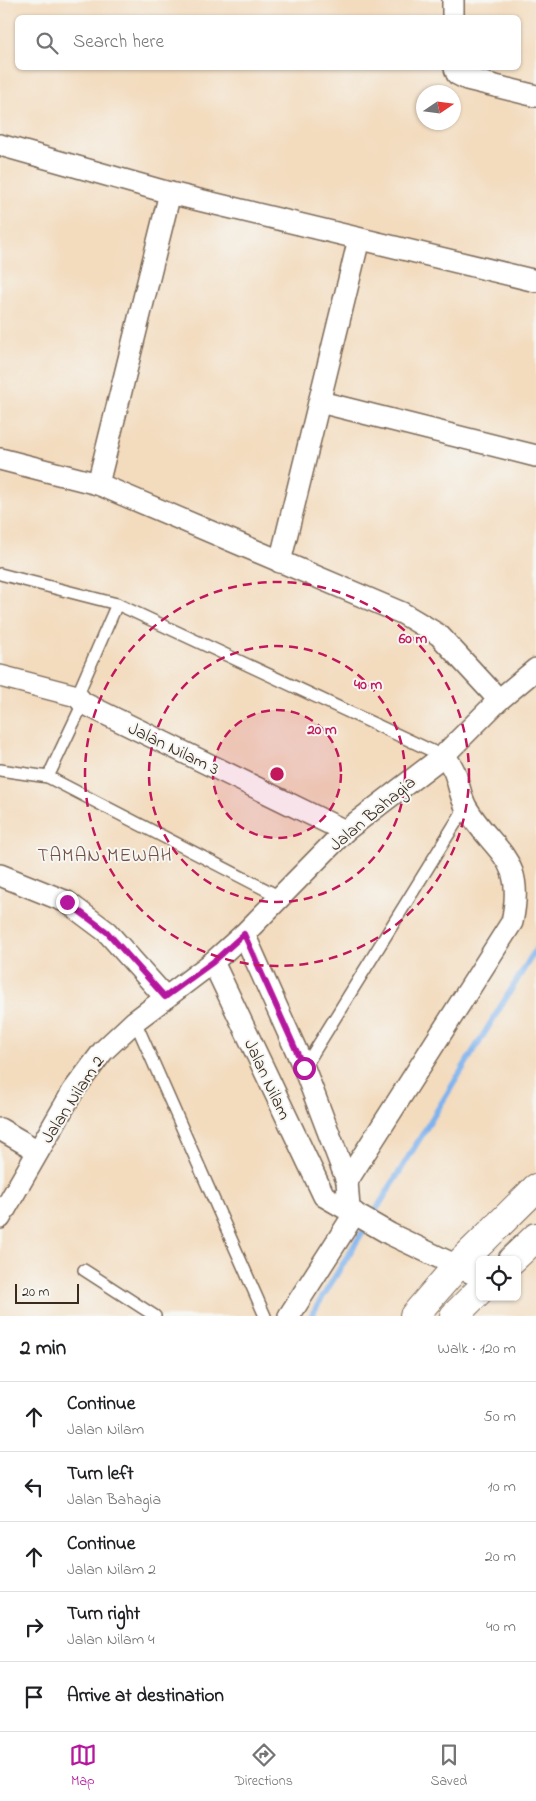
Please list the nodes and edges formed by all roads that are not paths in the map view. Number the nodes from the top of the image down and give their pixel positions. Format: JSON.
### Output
{"nodes":[{"id":1,"x":453,"y":0,"type":"edge"},
{"id":2,"x":453,"y":15,"type":"edge"},
{"id":3,"x":456,"y":70,"type":"edge"},
{"id":4,"x":536,"y":96,"type":"edge"},
{"id":5,"x":0,"y":145,"type":"edge"},
{"id":6,"x":170,"y":193,"type":"junction"},
{"id":7,"x":359,"y":239,"type":"junction"},
{"id":8,"x":536,"y":281,"type":"edge"},
{"id":9,"x":320,"y":402,"type":"junction"},
{"id":10,"x":536,"y":456,"type":"edge"},
{"id":11,"x":0,"y":459,"type":"edge"},
{"id":12,"x":98,"y":484,"type":"junction"},
{"id":13,"x":280,"y":562,"type":"junction"},
{"id":14,"x":0,"y":574,"type":"edge"},
{"id":15,"x":116,"y":604,"type":"junction"},
{"id":16,"x":0,"y":676,"type":"edge"},
{"id":17,"x":533,"y":676,"type":"edge"},
{"id":18,"x":80,"y":700,"type":"junction"},
{"id":19,"x":499,"y":700,"type":"junction"},
{"id":20,"x":443,"y":756,"type":"junction"},
{"id":21,"x":0,"y":770,"type":"edge"},
{"id":22,"x":48,"y":777,"type":"junction"},
{"id":23,"x":466,"y":806,"type":"junction"},
{"id":24,"x":345,"y":832,"type":"junction"},
{"id":25,"x":0,"y":874,"type":"edge"},
{"id":26,"x":280,"y":898,"type":"junction"},
{"id":27,"x":244,"y":934,"type":"junction"},
{"id":28,"x":213,"y":962,"type":"junction"},
{"id":29,"x":165,"y":997,"type":"junction"},
{"id":30,"x":135,"y":1021,"type":"junction"},
{"id":31,"x":304,"y":1068,"type":"junction"},
{"id":32,"x":0,"y":1129,"type":"edge"},
{"id":33,"x":38,"y":1150,"type":"junction"},
{"id":34,"x":347,"y":1181,"type":"junction"},
{"id":35,"x":536,"y":1188,"type":"edge"},
{"id":36,"x":356,"y":1213,"type":"junction"},
{"id":37,"x":0,"y":1218,"type":"edge"},
{"id":38,"x":536,"y":1236,"type":"edge"},
{"id":39,"x":516,"y":1256,"type":"edge"},
{"id":40,"x":84,"y":1270,"type":"dead end"},
{"id":41,"x":468,"y":1272,"type":"edge"},
{"id":42,"x":476,"y":1294,"type":"edge"},
{"id":43,"x":155,"y":1316,"type":"edge"},
{"id":44,"x":265,"y":1316,"type":"edge"},
{"id":45,"x":289,"y":1316,"type":"edge"},
{"id":46,"x":414,"y":1316,"type":"edge"},
{"id":47,"x":454,"y":1316,"type":"edge"}],
"edges":[{"from":1,"to":2,"type":"street"},
{"from":3,"to":4,"type":"street"},
{"from":5,"to":6,"type":"street"},
{"from":6,"to":7,"type":"street"},
{"from":6,"to":12,"type":"street"},
{"from":7,"to":8,"type":"street"},
{"from":7,"to":9,"type":"street"},
{"from":9,"to":10,"type":"street"},
{"from":9,"to":13,"type":"street"},
{"from":11,"to":12,"type":"street"},
{"from":12,"to":13,"type":"street"},
{"from":13,"to":19,"type":"street"},
{"from":14,"to":15,"type":"lane"},
{"from":15,"to":18,"type":"lane"},
{"from":15,"to":20,"type":"lane"},
{"from":16,"to":18,"type":"street","name":"Jalan Nilam 3"},
{"from":17,"to":19,"type":"street","name":"Jalan Bahagia"},
{"from":18,"to":22,"type":"lane"},
{"from":18,"to":24,"type":"street","name":"Jalan Nilam 3"},
{"from":19,"to":20,"type":"street","name":"Jalan Bahagia"},
{"from":20,"to":23,"type":"street"},
{"from":20,"to":24,"type":"street","name":"Jalan Bahagia"},
{"from":21,"to":22,"type":"lane"},
{"from":22,"to":26,"type":"lane"},
{"from":23,"to":31,"type":"lane"},
{"from":23,"to":34,"type":"street"},
{"from":24,"to":26,"type":"street","name":"Jalan Bahagia"},
{"from":25,"to":29,"type":"street"},
{"from":26,"to":27,"type":"street","name":"Jalan Bahagia"},
{"from":27,"to":28,"type":"street","name":"Jalan Bahagia"},
{"from":27,"to":31,"type":"street","name":"Jalan Nilam"},
{"from":28,"to":29,"type":"street","name":"Jalan Nilam 2"},
{"from":28,"to":36,"type":"street","name":"Jalan Nilam"},
{"from":29,"to":30,"type":"street","name":"Jalan Nilam 2"},
{"from":30,"to":33,"type":"street","name":"Jalan Nilam 2"},
{"from":30,"to":44,"type":"lane"},
{"from":31,"to":34,"type":"street","name":"Jalan Nilam"},
{"from":32,"to":33,"type":"street"},
{"from":33,"to":37,"type":"street","name":"Jalan Nilam 2"},
{"from":34,"to":36,"type":"street","name":"Jalan Nilam"},
{"from":35,"to":41,"type":"highway"},
{"from":36,"to":41,"type":"street"},
{"from":36,"to":45,"type":"street"},
{"from":38,"to":39,"type":"highway"},
{"from":40,"to":43,"type":"lane"},
{"from":41,"to":46,"type":"highway"},
{"from":42,"to":47,"type":"highway"}]}
